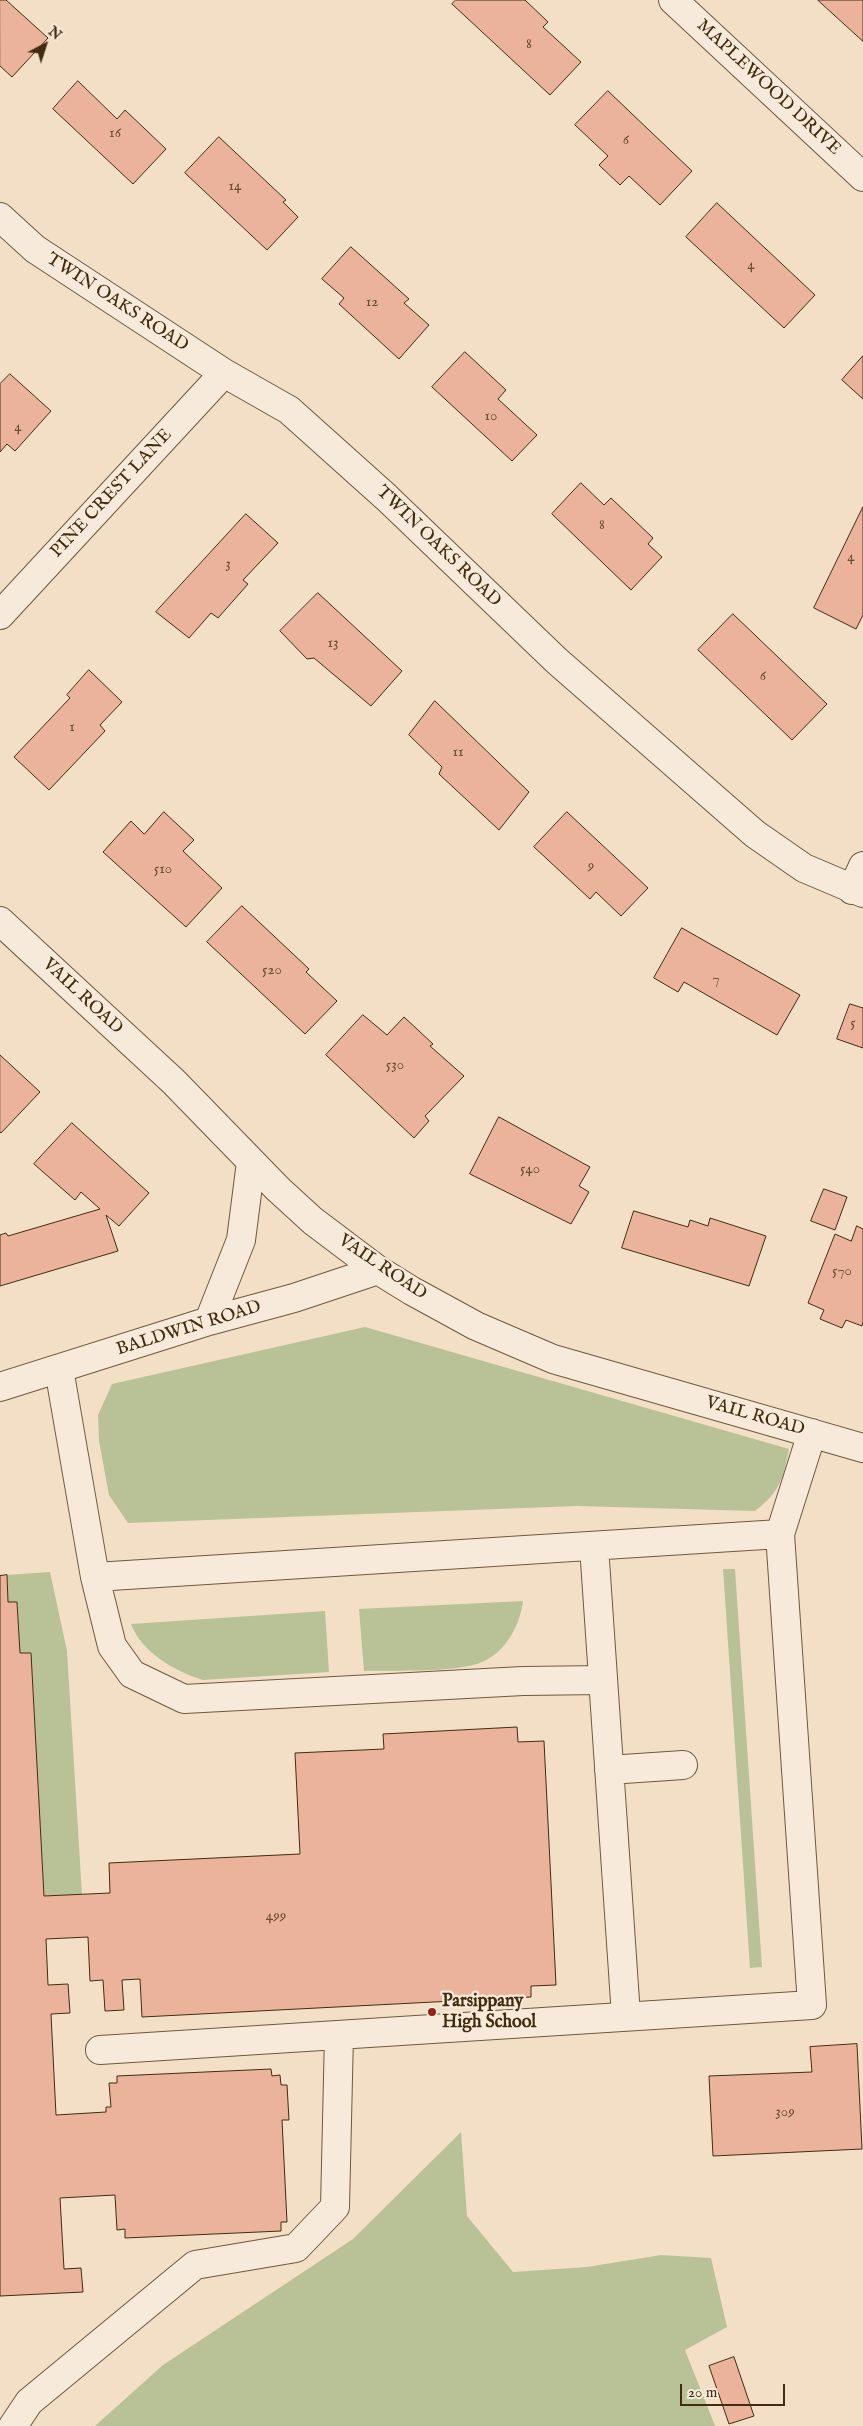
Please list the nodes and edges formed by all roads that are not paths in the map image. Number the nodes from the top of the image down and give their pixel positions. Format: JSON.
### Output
{"nodes":[{"id":1,"x":673,"y":0,"type":"edge"},
{"id":2,"x":863,"y":177,"type":"edge"},
{"id":3,"x":0,"y":217,"type":"edge"},
{"id":4,"x":224,"y":373,"type":"junction"},
{"id":5,"x":0,"y":615,"type":"edge"},
{"id":6,"x":859,"y":883,"type":"edge"},
{"id":7,"x":0,"y":921,"type":"edge"},
{"id":8,"x":251,"y":1162,"type":"junction"},
{"id":9,"x":378,"y":1270,"type":"junction"},
{"id":10,"x":209,"y":1321,"type":"junction"},
{"id":11,"x":59,"y":1369,"type":"junction"},
{"id":12,"x":0,"y":1387,"type":"edge"},
{"id":13,"x":812,"y":1433,"type":"junction"},
{"id":14,"x":863,"y":1448,"type":"edge"},
{"id":15,"x":780,"y":1534,"type":"junction"},
{"id":16,"x":594,"y":1546,"type":"junction"},
{"id":17,"x":95,"y":1577,"type":"junction"},
{"id":18,"x":603,"y":1680,"type":"junction"},
{"id":19,"x":683,"y":1765,"type":"dead end"},
{"id":20,"x":609,"y":1770,"type":"junction"},
{"id":21,"x":626,"y":2016,"type":"junction"},
{"id":22,"x":339,"y":2035,"type":"junction"},
{"id":23,"x":100,"y":2050,"type":"dead end"},
{"id":24,"x":13,"y":2426,"type":"edge"}],
"edges":[{"from":1,"to":2,"type":"street","name":"MAPLEWOOD DRIVE"},
{"from":3,"to":4,"type":"street","name":"TWIN OAKS ROAD"},
{"from":4,"to":5,"type":"street","name":"PINE CREST LANE"},
{"from":4,"to":6,"type":"street","name":"TWIN OAKS ROAD"},
{"from":7,"to":8,"type":"street","name":"VAIL ROAD"},
{"from":8,"to":9,"type":"street","name":"VAIL ROAD"},
{"from":8,"to":10,"type":"street"},
{"from":9,"to":10,"type":"street","name":"BALDWIN ROAD"},
{"from":9,"to":13,"type":"street","name":"VAIL ROAD"},
{"from":10,"to":11,"type":"street","name":"BALDWIN ROAD"},
{"from":11,"to":12,"type":"street","name":"BALDWIN ROAD"},
{"from":11,"to":17,"type":"street"},
{"from":13,"to":14,"type":"street","name":"VAIL ROAD"},
{"from":13,"to":15,"type":"street"},
{"from":15,"to":16,"type":"street"},
{"from":15,"to":21,"type":"street"},
{"from":16,"to":17,"type":"street"},
{"from":16,"to":18,"type":"street"},
{"from":17,"to":18,"type":"street"},
{"from":18,"to":20,"type":"street"},
{"from":19,"to":20,"type":"street"},
{"from":20,"to":21,"type":"street"},
{"from":21,"to":22,"type":"street"},
{"from":22,"to":23,"type":"street"},
{"from":22,"to":24,"type":"street"}]}
